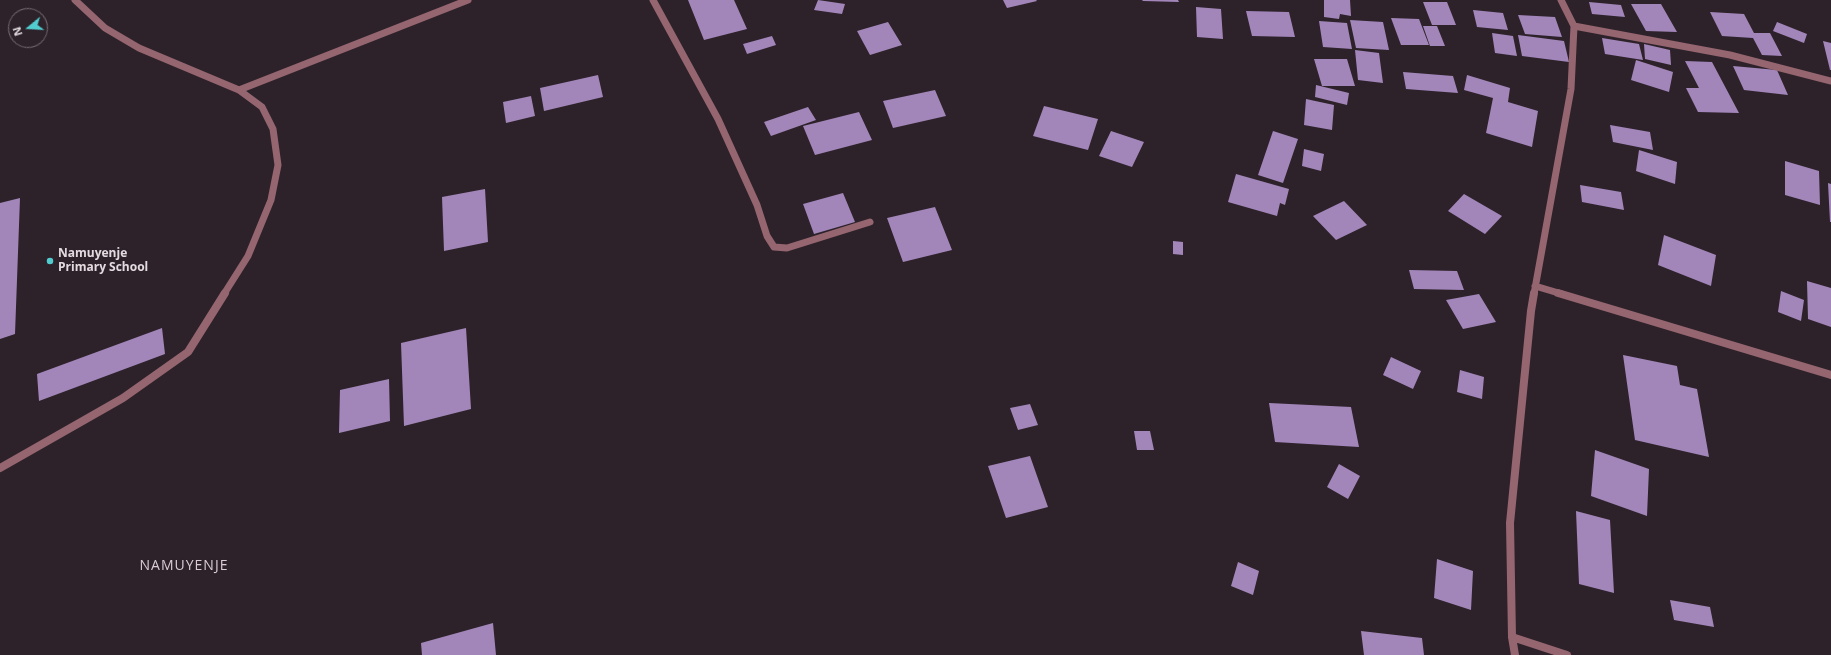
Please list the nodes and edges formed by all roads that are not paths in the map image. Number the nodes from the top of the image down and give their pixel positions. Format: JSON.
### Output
{"nodes":[{"id":1,"x":74,"y":0,"type":"edge"},
{"id":2,"x":468,"y":0,"type":"edge"},
{"id":3,"x":653,"y":0,"type":"edge"},
{"id":4,"x":1561,"y":0,"type":"edge"},
{"id":5,"x":1574,"y":26,"type":"junction"},
{"id":6,"x":1831,"y":81,"type":"edge"},
{"id":7,"x":239,"y":90,"type":"junction"},
{"id":8,"x":870,"y":222,"type":"dead end"},
{"id":9,"x":1535,"y":286,"type":"junction"},
{"id":10,"x":1831,"y":375,"type":"edge"},
{"id":11,"x":0,"y":468,"type":"edge"},
{"id":12,"x":1512,"y":637,"type":"junction"},
{"id":13,"x":1515,"y":655,"type":"edge"},
{"id":14,"x":1567,"y":655,"type":"edge"}],
"edges":[{"from":1,"to":7,"type":"street"},
{"from":2,"to":7,"type":"street"},
{"from":3,"to":8,"type":"street"},
{"from":4,"to":5,"type":"street"},
{"from":5,"to":6,"type":"street"},
{"from":5,"to":9,"type":"street"},
{"from":7,"to":11,"type":"street"},
{"from":9,"to":10,"type":"street"},
{"from":9,"to":12,"type":"street"},
{"from":12,"to":13,"type":"street"},
{"from":12,"to":14,"type":"street"}]}
